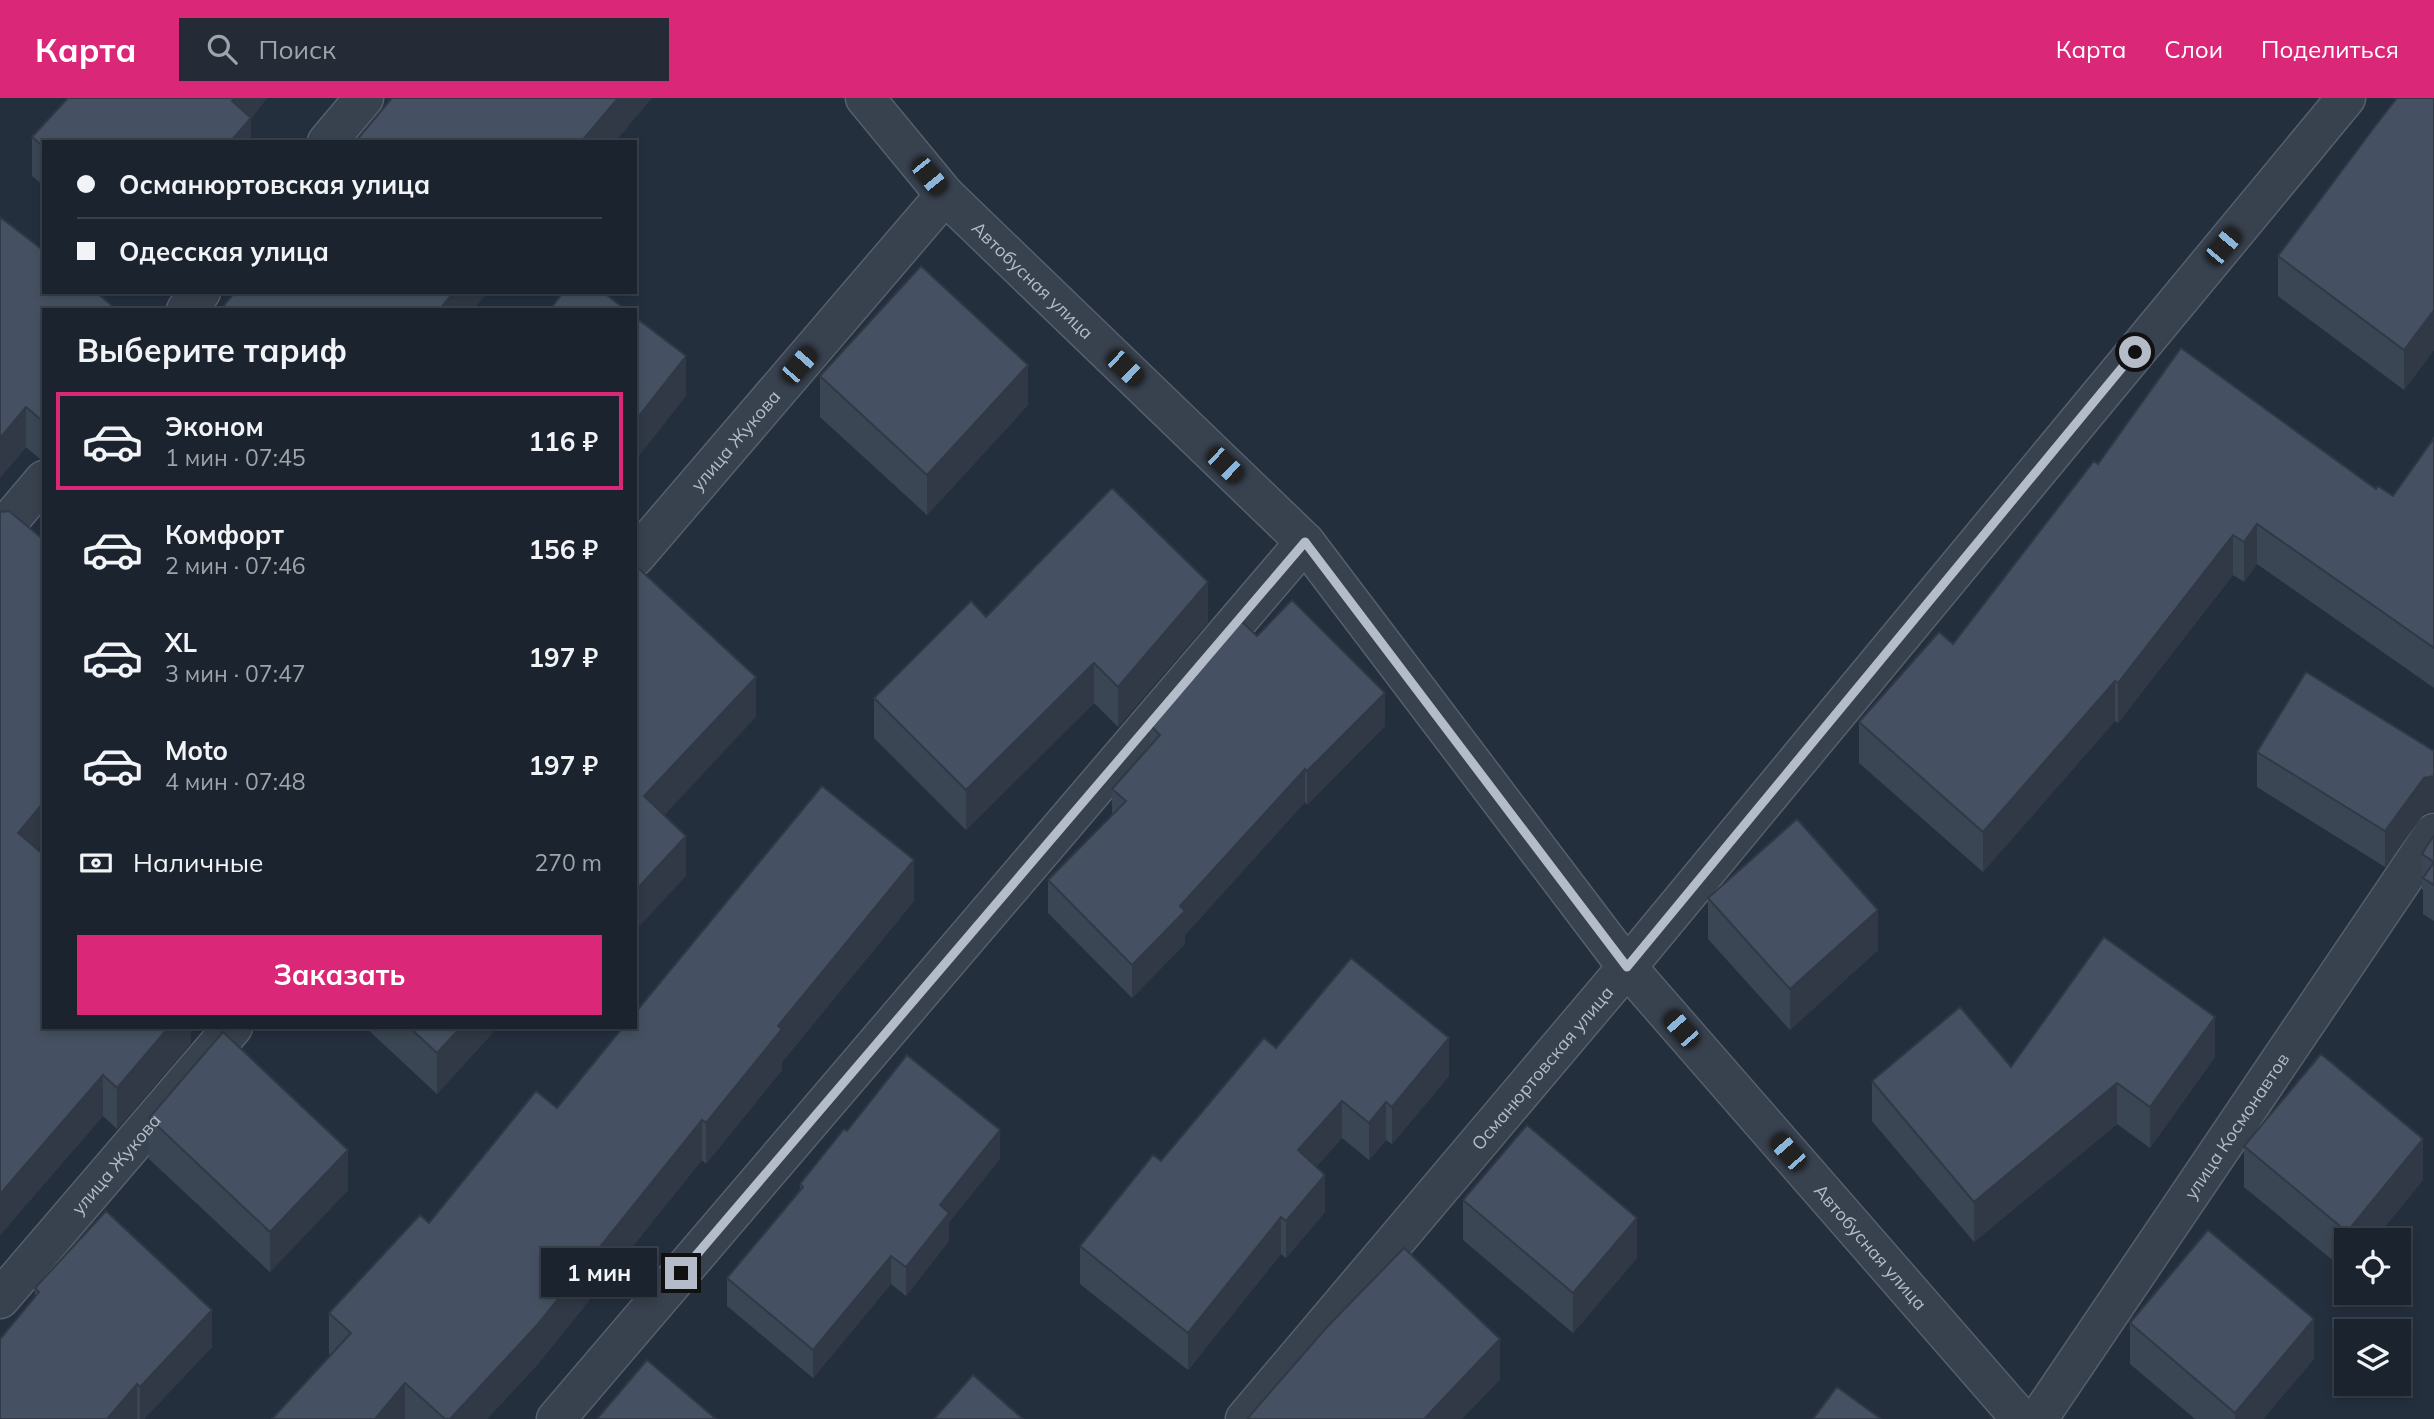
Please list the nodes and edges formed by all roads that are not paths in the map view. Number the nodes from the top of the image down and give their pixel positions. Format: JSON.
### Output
{"nodes":[{"id":1,"x":364,"y":98,"type":"edge"},
{"id":2,"x":865,"y":98,"type":"edge"},
{"id":3,"x":2346,"y":98,"type":"edge"},
{"id":4,"x":329,"y":140,"type":"edge"},
{"id":5,"x":944,"y":195,"type":"junction"},
{"id":6,"x":199,"y":294,"type":"edge"},
{"id":7,"x":188,"y":308,"type":"edge"},
{"id":8,"x":42,"y":482,"type":"edge"},
{"id":9,"x":0,"y":532,"type":"edge"},
{"id":10,"x":1305,"y":542,"type":"junction"},
{"id":11,"x":637,"y":555,"type":"edge"},
{"id":12,"x":2434,"y":833,"type":"edge"},
{"id":13,"x":1627,"y":967,"type":"junction"},
{"id":14,"x":231,"y":1029,"type":"edge"},
{"id":15,"x":0,"y":1299,"type":"edge"},
{"id":16,"x":556,"y":1419,"type":"edge"},
{"id":17,"x":1245,"y":1419,"type":"edge"},
{"id":18,"x":2021,"y":1419,"type":"edge"},
{"id":19,"x":2038,"y":1419,"type":"edge"}],
"edges":[{"from":1,"to":4,"type":"street"},
{"from":2,"to":5,"type":"street","name":"Автобусная улица"},
{"from":3,"to":13,"type":"street","name":"Османюртовская улица"},
{"from":5,"to":10,"type":"street","name":"Автобусная улица"},
{"from":5,"to":11,"type":"street","name":"улица Жукова"},
{"from":6,"to":7,"type":"street"},
{"from":8,"to":9,"type":"street"},
{"from":10,"to":13,"type":"street","name":"Автобусная улица"},
{"from":10,"to":16,"type":"street"},
{"from":12,"to":19,"type":"street","name":"улица Космонавтов"},
{"from":13,"to":17,"type":"street","name":"Османюртовская улица"},
{"from":13,"to":18,"type":"street","name":"Автобусная улица"},
{"from":14,"to":15,"type":"street","name":"улица Жукова"}]}
